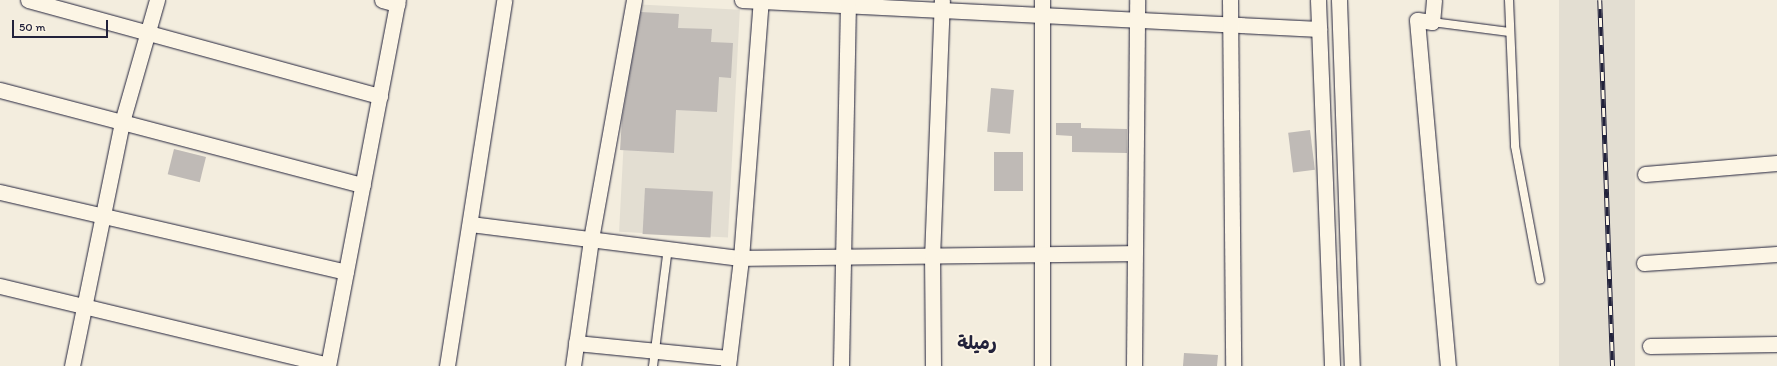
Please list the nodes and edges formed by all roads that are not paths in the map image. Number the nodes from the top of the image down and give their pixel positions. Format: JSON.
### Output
{"nodes":[{"id":1,"x":28,"y":0,"type":"edge"},
{"id":2,"x":157,"y":0,"type":"edge"},
{"id":3,"x":382,"y":0,"type":"edge"},
{"id":4,"x":504,"y":0,"type":"edge"},
{"id":5,"x":634,"y":0,"type":"edge"},
{"id":6,"x":742,"y":0,"type":"edge"},
{"id":7,"x":761,"y":0,"type":"edge"},
{"id":8,"x":1042,"y":0,"type":"edge"},
{"id":9,"x":1137,"y":0,"type":"edge"},
{"id":10,"x":1230,"y":0,"type":"edge"},
{"id":11,"x":1318,"y":0,"type":"edge"},
{"id":12,"x":1339,"y":0,"type":"edge"},
{"id":13,"x":1434,"y":0,"type":"edge"},
{"id":14,"x":1509,"y":0,"type":"edge"},
{"id":15,"x":398,"y":2,"type":"edge"},
{"id":16,"x":848,"y":4,"type":"edge"},
{"id":17,"x":942,"y":6,"type":"edge"},
{"id":18,"x":1042,"y":16,"type":"junction"},
{"id":19,"x":1137,"y":20,"type":"junction"},
{"id":20,"x":1432,"y":22,"type":"junction"},
{"id":21,"x":1232,"y":25,"type":"junction"},
{"id":22,"x":1319,"y":29,"type":"junction"},
{"id":23,"x":148,"y":32,"type":"junction"},
{"id":24,"x":1509,"y":32,"type":"junction"},
{"id":25,"x":0,"y":90,"type":"edge"},
{"id":26,"x":380,"y":96,"type":"junction"},
{"id":27,"x":122,"y":122,"type":"junction"},
{"id":28,"x":1777,"y":163,"type":"edge"},
{"id":29,"x":1645,"y":174,"type":"dead end"},
{"id":30,"x":363,"y":185,"type":"junction"},
{"id":31,"x":0,"y":192,"type":"edge"},
{"id":32,"x":103,"y":217,"type":"junction"},
{"id":33,"x":470,"y":224,"type":"junction"},
{"id":34,"x":591,"y":239,"type":"junction"},
{"id":35,"x":668,"y":248,"type":"junction"},
{"id":36,"x":1135,"y":252,"type":"junction"},
{"id":37,"x":1777,"y":254,"type":"edge"},
{"id":38,"x":1042,"y":256,"type":"junction"},
{"id":39,"x":741,"y":258,"type":"junction"},
{"id":40,"x":932,"y":258,"type":"junction"},
{"id":41,"x":842,"y":259,"type":"junction"},
{"id":42,"x":1644,"y":263,"type":"dead end"},
{"id":43,"x":346,"y":272,"type":"junction"},
{"id":44,"x":1540,"y":280,"type":"dead end"},
{"id":45,"x":0,"y":286,"type":"edge"},
{"id":46,"x":84,"y":306,"type":"junction"},
{"id":47,"x":576,"y":343,"type":"junction"},
{"id":48,"x":1777,"y":344,"type":"edge"},
{"id":49,"x":1650,"y":346,"type":"dead end"},
{"id":50,"x":655,"y":351,"type":"junction"},
{"id":51,"x":728,"y":362,"type":"edge"},
{"id":52,"x":328,"y":365,"type":"edge"},
{"id":53,"x":72,"y":366,"type":"edge"},
{"id":54,"x":447,"y":366,"type":"edge"},
{"id":55,"x":573,"y":366,"type":"edge"},
{"id":56,"x":653,"y":366,"type":"edge"},
{"id":57,"x":841,"y":366,"type":"edge"},
{"id":58,"x":933,"y":366,"type":"edge"},
{"id":59,"x":1042,"y":366,"type":"edge"},
{"id":60,"x":1134,"y":366,"type":"edge"},
{"id":61,"x":1233,"y":366,"type":"edge"},
{"id":62,"x":1332,"y":366,"type":"edge"},
{"id":63,"x":1352,"y":366,"type":"edge"},
{"id":64,"x":1448,"y":366,"type":"edge"}],
"edges":[{"from":1,"to":23,"type":"street"},
{"from":2,"to":23,"type":"street"},
{"from":3,"to":15,"type":"street"},
{"from":4,"to":33,"type":"street"},
{"from":5,"to":34,"type":"street"},
{"from":6,"to":7,"type":"street"},
{"from":7,"to":16,"type":"street"},
{"from":7,"to":39,"type":"street"},
{"from":8,"to":18,"type":"street"},
{"from":9,"to":19,"type":"street"},
{"from":10,"to":21,"type":"street"},
{"from":11,"to":22,"type":"street"},
{"from":12,"to":63,"type":"street"},
{"from":13,"to":20,"type":"street"},
{"from":14,"to":24,"type":"lane"},
{"from":15,"to":26,"type":"street"},
{"from":16,"to":17,"type":"street"},
{"from":16,"to":41,"type":"street"},
{"from":17,"to":18,"type":"street"},
{"from":17,"to":40,"type":"street"},
{"from":18,"to":19,"type":"street"},
{"from":18,"to":38,"type":"street"},
{"from":19,"to":21,"type":"street"},
{"from":19,"to":36,"type":"street"},
{"from":20,"to":24,"type":"lane"},
{"from":20,"to":64,"type":"street"},
{"from":21,"to":22,"type":"street"},
{"from":21,"to":61,"type":"street"},
{"from":22,"to":62,"type":"street"},
{"from":23,"to":26,"type":"street"},
{"from":23,"to":27,"type":"street"},
{"from":24,"to":44,"type":"lane"},
{"from":25,"to":27,"type":"street"},
{"from":26,"to":30,"type":"street"},
{"from":27,"to":30,"type":"street"},
{"from":27,"to":32,"type":"street"},
{"from":28,"to":29,"type":"street"},
{"from":30,"to":43,"type":"street"},
{"from":31,"to":32,"type":"street"},
{"from":32,"to":43,"type":"street"},
{"from":32,"to":46,"type":"street"},
{"from":33,"to":34,"type":"street"},
{"from":33,"to":54,"type":"street"},
{"from":34,"to":35,"type":"street"},
{"from":34,"to":47,"type":"street"},
{"from":35,"to":39,"type":"street"},
{"from":35,"to":50,"type":"lane"},
{"from":36,"to":38,"type":"street"},
{"from":36,"to":60,"type":"street"},
{"from":37,"to":42,"type":"street"},
{"from":38,"to":40,"type":"street"},
{"from":38,"to":59,"type":"street"},
{"from":39,"to":41,"type":"street"},
{"from":39,"to":51,"type":"street"},
{"from":40,"to":41,"type":"street"},
{"from":40,"to":58,"type":"street"},
{"from":41,"to":57,"type":"street"},
{"from":43,"to":52,"type":"street"},
{"from":45,"to":46,"type":"street"},
{"from":46,"to":52,"type":"street"},
{"from":46,"to":53,"type":"street"},
{"from":47,"to":50,"type":"street"},
{"from":47,"to":55,"type":"street"},
{"from":48,"to":49,"type":"street"},
{"from":50,"to":51,"type":"street"},
{"from":50,"to":56,"type":"lane"}]}
